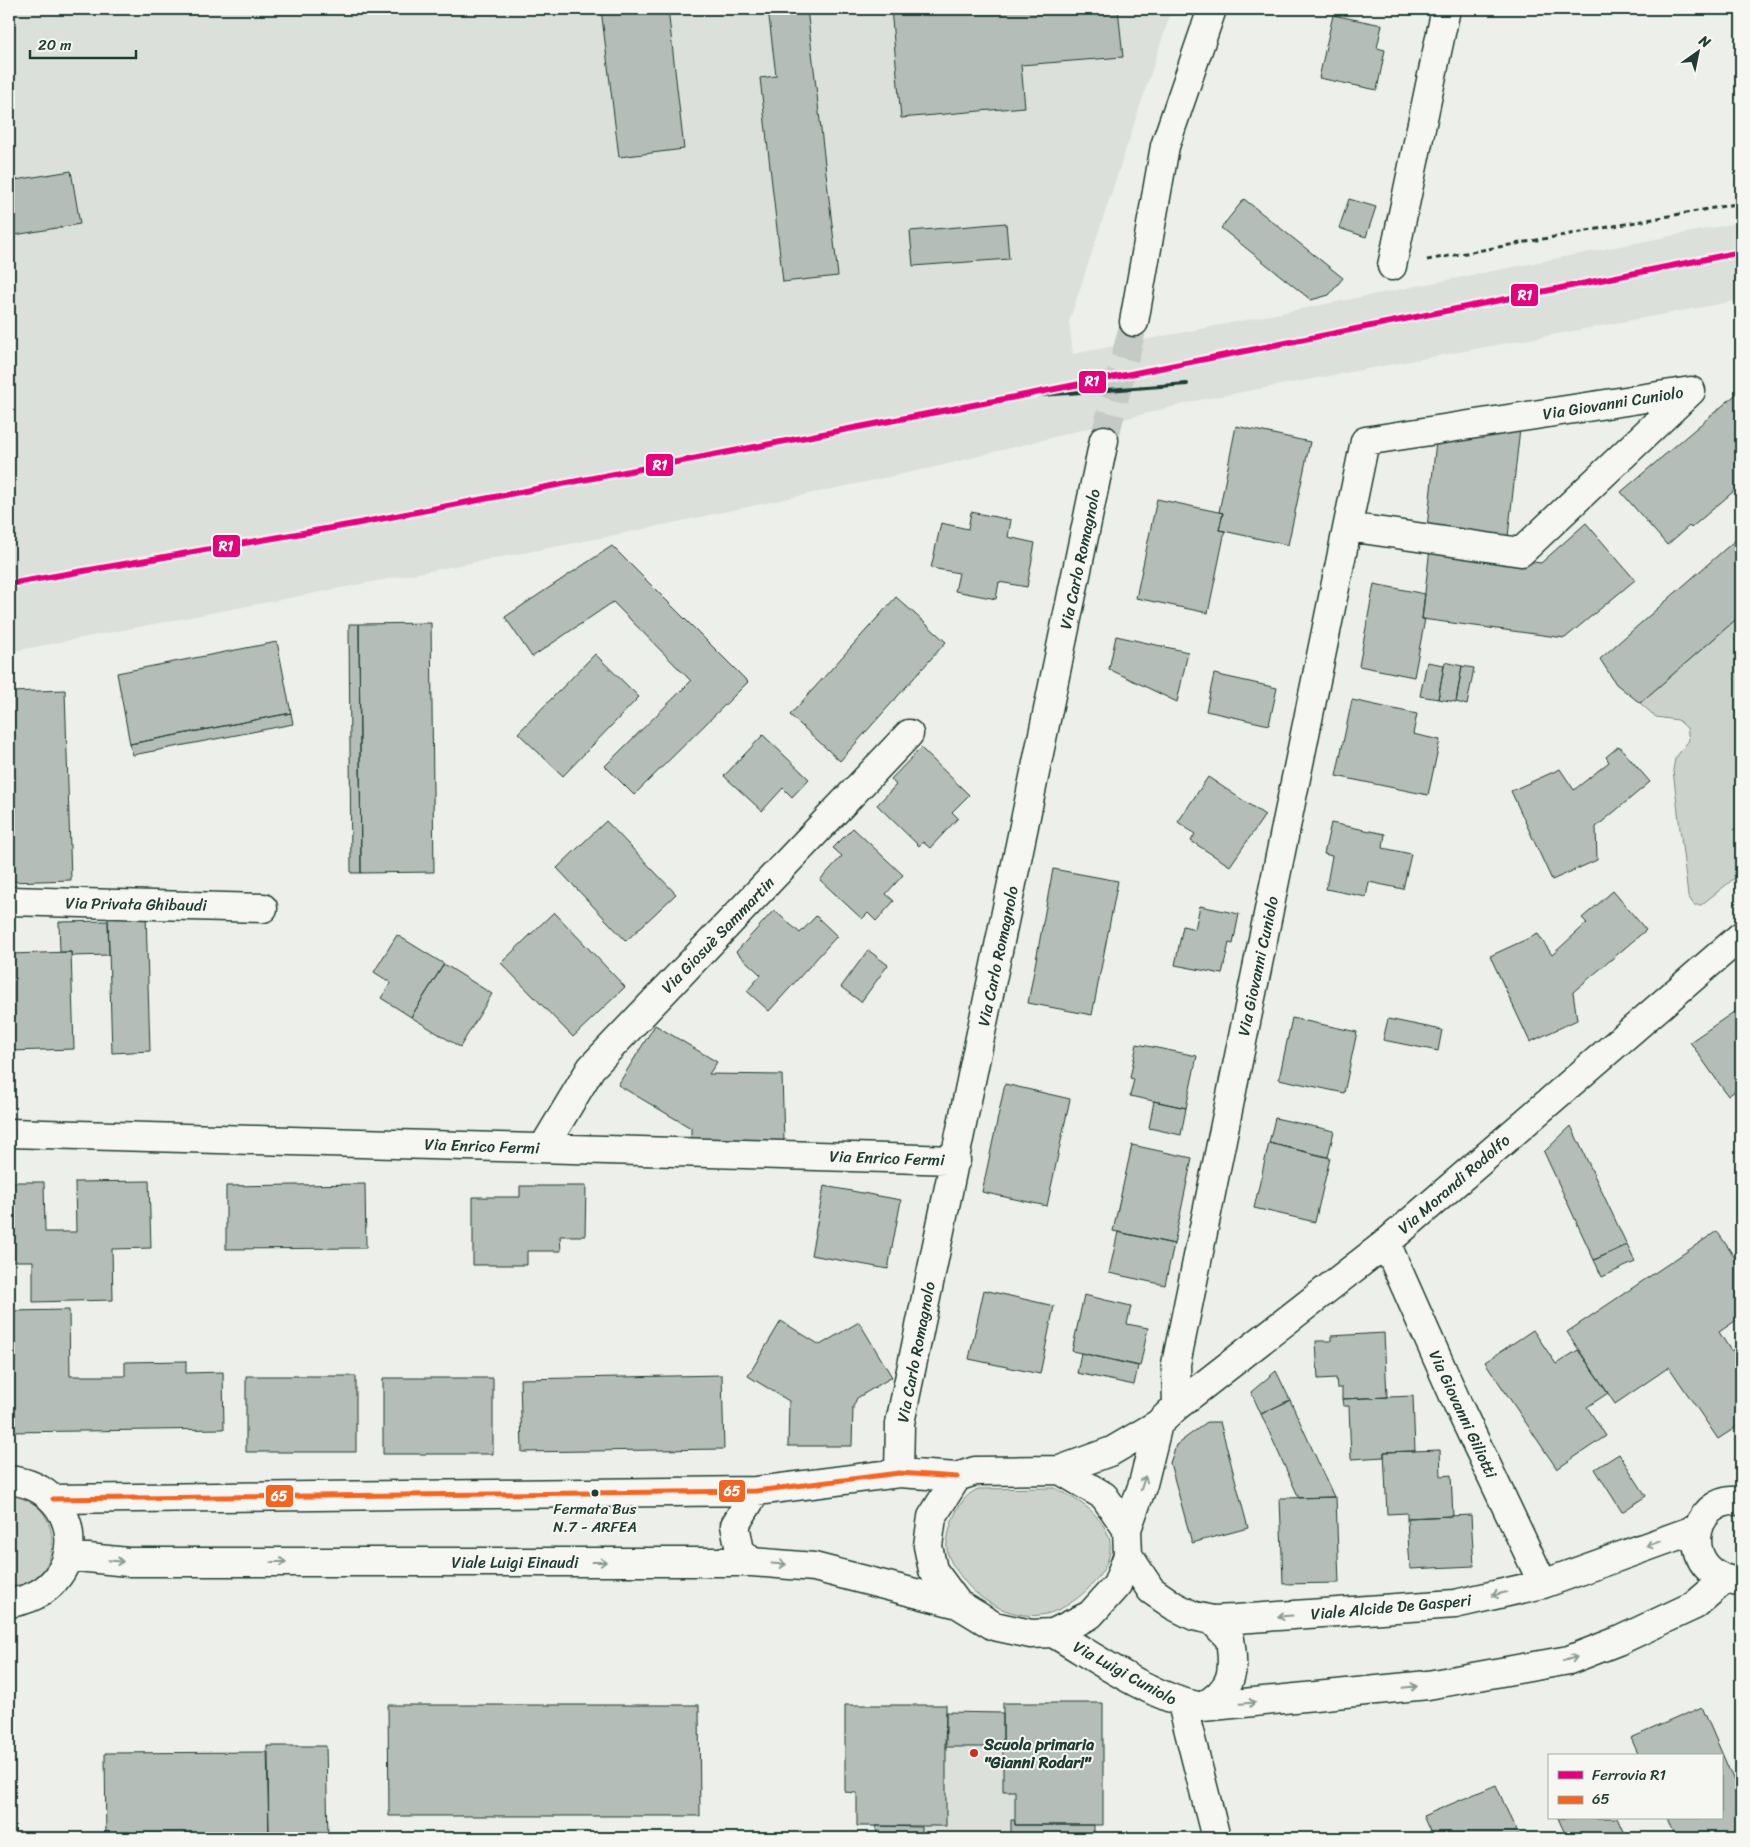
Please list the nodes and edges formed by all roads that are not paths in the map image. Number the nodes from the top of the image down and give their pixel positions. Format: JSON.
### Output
{"nodes":[{"id":1,"x":1212,"y":9,"type":"edge"},
{"id":2,"x":1446,"y":9,"type":"edge"},
{"id":3,"x":1392,"y":266,"type":"road end"},
{"id":4,"x":1134,"y":322,"type":"tunnel mouth"},
{"id":5,"x":1104,"y":440,"type":"tunnel mouth"},
{"id":6,"x":1348,"y":527,"type":"junction"},
{"id":7,"x":909,"y":734,"type":"dead end"},
{"id":8,"x":9,"y":901,"type":"edge"},
{"id":9,"x":263,"y":908,"type":"dead end"},
{"id":10,"x":1741,"y":936,"type":"edge"},
{"id":11,"x":9,"y":1133,"type":"edge"},
{"id":12,"x":543,"y":1148,"type":"junction"},
{"id":13,"x":956,"y":1160,"type":"junction"},
{"id":14,"x":1386,"y":1243,"type":"junction"},
{"id":15,"x":1168,"y":1415,"type":"junction"},
{"id":16,"x":1060,"y":1470,"type":"junction"},
{"id":17,"x":899,"y":1473,"type":"junction"},
{"id":18,"x":957,"y":1477,"type":"junction"},
{"id":19,"x":9,"y":1480,"type":"edge"},
{"id":20,"x":756,"y":1491,"type":"junction"},
{"id":21,"x":53,"y":1499,"type":"junction"},
{"id":22,"x":1741,"y":1501,"type":"edge"},
{"id":23,"x":1699,"y":1528,"type":"junction"},
{"id":24,"x":1128,"y":1542,"type":"junction"},
{"id":25,"x":68,"y":1556,"type":"junction"},
{"id":26,"x":752,"y":1562,"type":"junction"},
{"id":27,"x":1737,"y":1581,"type":"edge"},
{"id":28,"x":1543,"y":1584,"type":"junction"},
{"id":29,"x":958,"y":1604,"type":"junction"},
{"id":30,"x":14,"y":1608,"type":"edge"},
{"id":31,"x":1212,"y":1620,"type":"junction"},
{"id":32,"x":1053,"y":1633,"type":"junction"},
{"id":33,"x":1192,"y":1706,"type":"junction"},
{"id":34,"x":1216,"y":1838,"type":"edge"}],
"edges":[{"from":1,"to":4,"type":"street"},
{"from":2,"to":3,"type":"street"},
{"from":5,"to":13,"type":"street","name":"Via Carlo Romagnolo"},
{"from":6,"to":6,"type":"street","name":"Via Giovanni Cuniolo"},
{"from":6,"to":15,"type":"street","name":"Via Giovanni Cuniolo"},
{"from":7,"to":12,"type":"street","name":"Via Giosuè Sammartin"},
{"from":8,"to":9,"type":"street","name":"Via Privata Ghibaudi"},
{"from":10,"to":14,"type":"street","name":"Via Morandi Rodolfo"},
{"from":11,"to":12,"type":"street","name":"Via Enrico Fermi"},
{"from":12,"to":13,"type":"street","name":"Via Enrico Fermi"},
{"from":13,"to":17,"type":"street","name":"Via Carlo Romagnolo"},
{"from":14,"to":15,"type":"street","name":"Via Morandi Rodolfo"},
{"from":14,"to":28,"type":"street","name":"Via Giovanni Giliotti"},
{"from":15,"to":16,"type":"street"},
{"from":24,"to":15,"type":"street","name":"Via Giovanni Cuniolo","one_way":true},
{"from":16,"to":18,"type":"street"},
{"from":16,"to":24,"type":"street","name":"Viale Alcide De Gasperi"},
{"from":17,"to":18,"type":"street"},
{"from":17,"to":20,"type":"street"},
{"from":18,"to":29,"type":"street"},
{"from":19,"to":21,"type":"street"},
{"from":20,"to":21,"type":"street"},
{"from":20,"to":26,"type":"street"},
{"from":21,"to":25,"type":"street"},
{"from":22,"to":23,"type":"street"},
{"from":23,"to":27,"type":"street"},
{"from":23,"to":28,"type":"street","name":"Viale Alcide De Gasperi","one_way":true},
{"from":24,"to":31,"type":"street","name":"Viale Alcide De Gasperi"},
{"from":24,"to":32,"type":"street","name":"Via Giovanni Cuniolo"},
{"from":25,"to":26,"type":"street","name":"Viale Luigi Einaudi","one_way":true},
{"from":25,"to":30,"type":"street"},
{"from":26,"to":29,"type":"street","name":"Viale Luigi Einaudi","one_way":true},
{"from":33,"to":27,"type":"street","one_way":true},
{"from":28,"to":31,"type":"street","name":"Viale Alcide De Gasperi","one_way":true},
{"from":29,"to":32,"type":"street"},
{"from":31,"to":33,"type":"street"},
{"from":32,"to":33,"type":"street","name":"Via Luigi Cuniolo"},
{"from":33,"to":34,"type":"street","name":"Via Luigi Cuniolo"}]}
